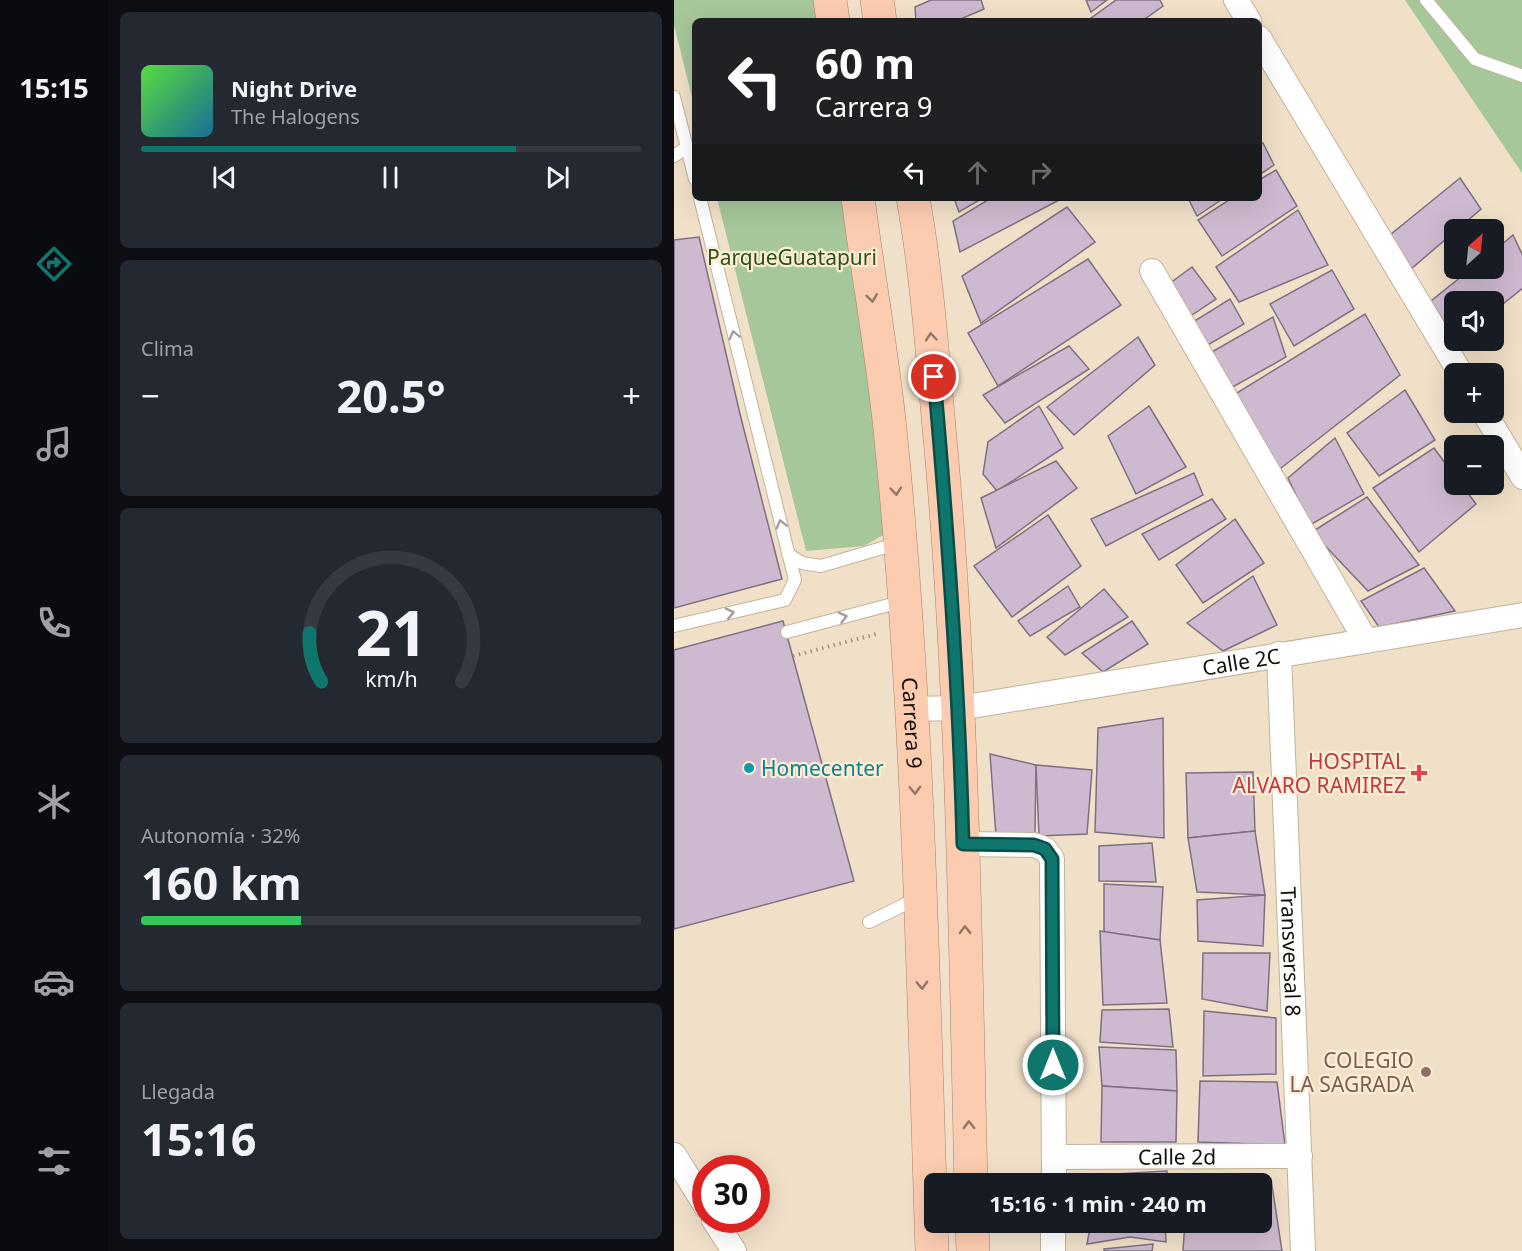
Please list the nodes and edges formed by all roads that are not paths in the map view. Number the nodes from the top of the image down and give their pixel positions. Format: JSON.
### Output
{"nodes":[{"id":1,"x":830,"y":0,"type":"edge"},
{"id":2,"x":876,"y":0,"type":"edge"},
{"id":3,"x":1236,"y":0,"type":"edge"},
{"id":4,"x":1426,"y":0,"type":"edge"},
{"id":5,"x":833,"y":18,"type":"edge"},
{"id":6,"x":879,"y":18,"type":"edge"},
{"id":7,"x":1247,"y":18,"type":"edge"},
{"id":8,"x":1262,"y":43,"type":"edge"},
{"id":9,"x":1523,"y":76,"type":"edge"},
{"id":10,"x":674,"y":97,"type":"edge"},
{"id":11,"x":687,"y":147,"type":"junction"},
{"id":12,"x":674,"y":156,"type":"edge"},
{"id":13,"x":692,"y":167,"type":"edge"},
{"id":14,"x":701,"y":201,"type":"edge"},
{"id":15,"x":858,"y":201,"type":"edge"},
{"id":16,"x":914,"y":201,"type":"edge"},
{"id":17,"x":1151,"y":271,"type":"dead end"},
{"id":18,"x":1454,"y":363,"type":"edge"},
{"id":19,"x":1491,"y":423,"type":"edge"},
{"id":20,"x":1523,"y":477,"type":"edge"},
{"id":21,"x":900,"y":543,"type":"junction"},
{"id":22,"x":788,"y":554,"type":"junction"},
{"id":23,"x":904,"y":601,"type":"junction"},
{"id":24,"x":1523,"y":615,"type":"edge"},
{"id":25,"x":674,"y":626,"type":"edge"},
{"id":26,"x":787,"y":632,"type":"dead end"},
{"id":27,"x":1366,"y":641,"type":"junction"},
{"id":28,"x":1279,"y":654,"type":"junction"},
{"id":29,"x":959,"y":708,"type":"junction"},
{"id":30,"x":912,"y":709,"type":"junction"},
{"id":31,"x":963,"y":844,"type":"junction"},
{"id":32,"x":919,"y":897,"type":"junction"},
{"id":33,"x":869,"y":922,"type":"dead end"},
{"id":34,"x":674,"y":1155,"type":"edge"},
{"id":35,"x":1054,"y":1156,"type":"junction"},
{"id":36,"x":1300,"y":1156,"type":"junction"},
{"id":37,"x":971,"y":1173,"type":"edge"},
{"id":38,"x":1054,"y":1173,"type":"edge"},
{"id":39,"x":692,"y":1184,"type":"edge"},
{"id":40,"x":722,"y":1233,"type":"edge"},
{"id":41,"x":972,"y":1233,"type":"edge"},
{"id":42,"x":1053,"y":1233,"type":"edge"},
{"id":43,"x":734,"y":1251,"type":"edge"},
{"id":44,"x":932,"y":1251,"type":"edge"},
{"id":45,"x":972,"y":1251,"type":"edge"},
{"id":46,"x":1053,"y":1251,"type":"edge"},
{"id":47,"x":1303,"y":1251,"type":"edge"}],
"edges":[{"from":1,"to":5,"type":"highway"},
{"from":2,"to":6,"type":"highway"},
{"from":3,"to":7,"type":"street"},
{"from":4,"to":9,"type":"lane"},
{"from":8,"to":18,"type":"street"},
{"from":10,"to":11,"type":"lane"},
{"from":11,"to":12,"type":"lane"},
{"from":11,"to":13,"type":"lane"},
{"from":22,"to":14,"type":"lane","one_way":true},
{"from":15,"to":21,"type":"highway","name":"Carrera 9","one_way":true},
{"from":29,"to":16,"type":"highway","one_way":true},
{"from":17,"to":27,"type":"street"},
{"from":19,"to":20,"type":"street"},
{"from":21,"to":22,"type":"lane"},
{"from":21,"to":23,"type":"highway","name":"Carrera 9"},
{"from":25,"to":22,"type":"lane","one_way":true},
{"from":26,"to":23,"type":"lane","one_way":true},
{"from":23,"to":30,"type":"highway","name":"Carrera 9"},
{"from":24,"to":27,"type":"street","name":"Calle 2C"},
{"from":27,"to":28,"type":"street","name":"Calle 2C"},
{"from":28,"to":29,"type":"street","name":"Calle 2C"},
{"from":28,"to":36,"type":"street","name":"Transversal 8"},
{"from":29,"to":30,"type":"street","name":"Calle 2C"},
{"from":29,"to":31,"type":"highway"},
{"from":30,"to":32,"type":"highway","name":"Carrera 9","one_way":true},
{"from":31,"to":35,"type":"street"},
{"from":37,"to":31,"type":"highway","one_way":true},
{"from":32,"to":33,"type":"lane"},
{"from":32,"to":44,"type":"highway","name":"Carrera 9","one_way":true},
{"from":34,"to":39,"type":"street"},
{"from":35,"to":36,"type":"street","name":"Calle 2d"},
{"from":35,"to":38,"type":"street"},
{"from":36,"to":47,"type":"street","name":"Transversal 8"},
{"from":40,"to":43,"type":"street"},
{"from":41,"to":45,"type":"highway"},
{"from":42,"to":46,"type":"street"}]}
